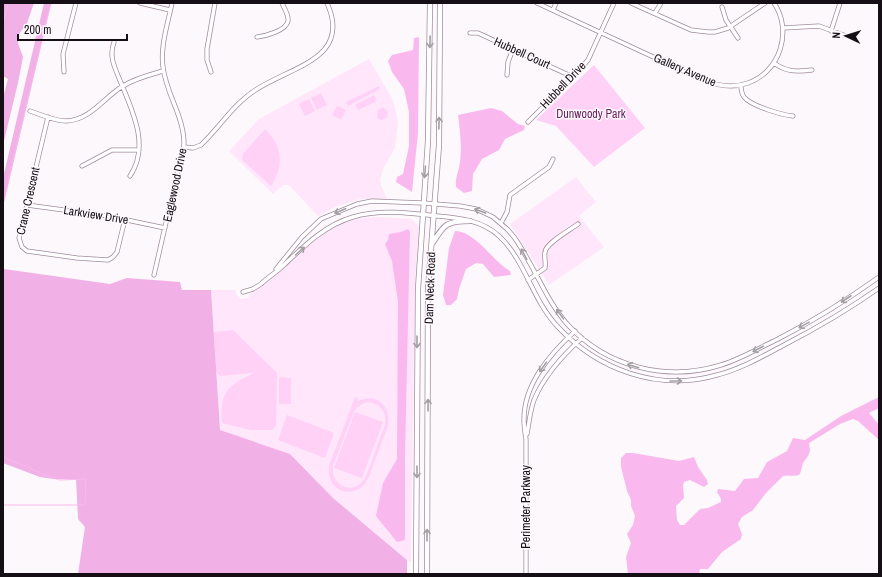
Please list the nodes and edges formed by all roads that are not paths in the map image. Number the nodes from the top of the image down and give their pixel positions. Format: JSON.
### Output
{"nodes":[{"id":1,"x":76,"y":3,"type":"edge"},
{"id":2,"x":140,"y":3,"type":"edge"},
{"id":3,"x":172,"y":3,"type":"edge"},
{"id":4,"x":215,"y":3,"type":"edge"},
{"id":5,"x":282,"y":3,"type":"edge"},
{"id":6,"x":327,"y":3,"type":"edge"},
{"id":7,"x":430,"y":3,"type":"edge"},
{"id":8,"x":440,"y":3,"type":"edge"},
{"id":9,"x":537,"y":3,"type":"edge"},
{"id":10,"x":556,"y":3,"type":"edge"},
{"id":11,"x":614,"y":3,"type":"edge"},
{"id":12,"x":631,"y":3,"type":"edge"},
{"id":13,"x":661,"y":3,"type":"edge"},
{"id":14,"x":765,"y":3,"type":"edge"},
{"id":15,"x":774,"y":3,"type":"edge"},
{"id":16,"x":840,"y":3,"type":"edge"},
{"id":17,"x":722,"y":8,"type":"dead end"},
{"id":18,"x":170,"y":10,"type":"junction"},
{"id":19,"x":553,"y":10,"type":"junction"},
{"id":20,"x":655,"y":14,"type":"junction"},
{"id":21,"x":730,"y":27,"type":"junction"},
{"id":22,"x":783,"y":28,"type":"junction"},
{"id":23,"x":831,"y":31,"type":"junction"},
{"id":24,"x":470,"y":33,"type":"dead end"},
{"id":25,"x":601,"y":33,"type":"junction"},
{"id":26,"x":257,"y":37,"type":"dead end"},
{"id":27,"x":849,"y":37,"type":"dead end"},
{"id":28,"x":738,"y":38,"type":"dead end"},
{"id":29,"x":114,"y":42,"type":"dead end"},
{"id":30,"x":513,"y":49,"type":"junction"},
{"id":31,"x":774,"y":63,"type":"junction"},
{"id":32,"x":812,"y":70,"type":"dead end"},
{"id":33,"x":163,"y":71,"type":"junction"},
{"id":34,"x":64,"y":72,"type":"dead end"},
{"id":35,"x":211,"y":72,"type":"dead end"},
{"id":36,"x":507,"y":75,"type":"dead end"},
{"id":37,"x":573,"y":77,"type":"junction"},
{"id":38,"x":741,"y":85,"type":"junction"},
{"id":39,"x":122,"y":86,"type":"junction"},
{"id":40,"x":30,"y":111,"type":"dead end"},
{"id":41,"x":793,"y":116,"type":"dead end"},
{"id":42,"x":48,"y":117,"type":"junction"},
{"id":43,"x":528,"y":122,"type":"dead end"},
{"id":44,"x":184,"y":147,"type":"junction"},
{"id":45,"x":139,"y":150,"type":"junction"},
{"id":46,"x":553,"y":159,"type":"dead end"},
{"id":47,"x":82,"y":166,"type":"dead end"},
{"id":48,"x":130,"y":176,"type":"dead end"},
{"id":49,"x":423,"y":203,"type":"junction"},
{"id":50,"x":434,"y":204,"type":"junction"},
{"id":51,"x":27,"y":205,"type":"junction"},
{"id":52,"x":422,"y":215,"type":"junction"},
{"id":53,"x":434,"y":216,"type":"junction"},
{"id":54,"x":125,"y":219,"type":"junction"},
{"id":55,"x":470,"y":221,"type":"junction"},
{"id":56,"x":501,"y":224,"type":"junction"},
{"id":57,"x":578,"y":224,"type":"dead end"},
{"id":58,"x":165,"y":228,"type":"junction"},
{"id":59,"x":431,"y":246,"type":"junction"},
{"id":60,"x":154,"y":275,"type":"dead end"},
{"id":61,"x":536,"y":275,"type":"junction"},
{"id":62,"x":270,"y":276,"type":"junction"},
{"id":63,"x":878,"y":279,"type":"edge"},
{"id":64,"x":528,"y":280,"type":"junction"},
{"id":65,"x":879,"y":288,"type":"edge"},
{"id":66,"x":243,"y":292,"type":"dead end"},
{"id":67,"x":793,"y":331,"type":"junction"},
{"id":68,"x":575,"y":332,"type":"junction"},
{"id":69,"x":568,"y":337,"type":"junction"},
{"id":70,"x":582,"y":338,"type":"junction"},
{"id":71,"x":797,"y":339,"type":"junction"},
{"id":72,"x":575,"y":344,"type":"junction"},
{"id":73,"x":526,"y":439,"type":"junction"},
{"id":74,"x":416,"y":574,"type":"edge"},
{"id":75,"x":427,"y":574,"type":"edge"},
{"id":76,"x":526,"y":574,"type":"edge"}],
"edges":[{"from":1,"to":34,"type":"street"},
{"from":2,"to":18,"type":"street"},
{"from":3,"to":18,"type":"street","name":"Eaglewood Drive"},
{"from":4,"to":35,"type":"street"},
{"from":5,"to":26,"type":"street"},
{"from":6,"to":44,"type":"street"},
{"from":7,"to":49,"type":"main road","name":"Dam Neck Road","one_way":true},
{"from":50,"to":8,"type":"main road","name":"Dam Neck Road","one_way":true},
{"from":9,"to":19,"type":"street","name":"Gallery Avenue"},
{"from":10,"to":19,"type":"street"},
{"from":11,"to":25,"type":"street","name":"Hubbell Drive"},
{"from":12,"to":20,"type":"street"},
{"from":13,"to":20,"type":"street"},
{"from":14,"to":21,"type":"street"},
{"from":15,"to":22,"type":"street","name":"Gallery Avenue"},
{"from":16,"to":23,"type":"street"},
{"from":17,"to":21,"type":"street"},
{"from":18,"to":33,"type":"street","name":"Eaglewood Drive"},
{"from":19,"to":25,"type":"street","name":"Gallery Avenue"},
{"from":20,"to":21,"type":"street"},
{"from":21,"to":28,"type":"street"},
{"from":22,"to":23,"type":"street"},
{"from":22,"to":31,"type":"street","name":"Gallery Avenue"},
{"from":23,"to":27,"type":"street"},
{"from":24,"to":30,"type":"street","name":"Hubbell Court"},
{"from":25,"to":37,"type":"street","name":"Hubbell Drive"},
{"from":25,"to":38,"type":"street","name":"Gallery Avenue"},
{"from":29,"to":39,"type":"street"},
{"from":30,"to":36,"type":"street"},
{"from":30,"to":37,"type":"street","name":"Hubbell Court"},
{"from":31,"to":32,"type":"street"},
{"from":31,"to":38,"type":"street","name":"Gallery Avenue"},
{"from":33,"to":39,"type":"street"},
{"from":33,"to":44,"type":"street","name":"Eaglewood Drive"},
{"from":37,"to":43,"type":"street","name":"Hubbell Drive"},
{"from":38,"to":41,"type":"street"},
{"from":39,"to":42,"type":"street"},
{"from":39,"to":45,"type":"street"},
{"from":40,"to":42,"type":"street"},
{"from":42,"to":51,"type":"street","name":"Crane Crescent"},
{"from":44,"to":58,"type":"street","name":"Eaglewood Drive"},
{"from":45,"to":47,"type":"street"},
{"from":45,"to":48,"type":"street"},
{"from":46,"to":56,"type":"street"},
{"from":49,"to":50,"type":"street"},
{"from":49,"to":52,"type":"main road","name":"Dam Neck Road"},
{"from":49,"to":62,"type":"street","one_way":true},
{"from":50,"to":53,"type":"main road","name":"Dam Neck Road"},
{"from":56,"to":50,"type":"street","one_way":true},
{"from":51,"to":54,"type":"street","name":"Larkview Drive"},
{"from":51,"to":54,"type":"street","name":"Crane Crescent"},
{"from":52,"to":53,"type":"street"},
{"from":62,"to":52,"type":"street","one_way":true},
{"from":52,"to":74,"type":"main road","name":"Dam Neck Road","one_way":true},
{"from":53,"to":55,"type":"street"},
{"from":53,"to":59,"type":"main road","name":"Dam Neck Road"},
{"from":54,"to":58,"type":"street","name":"Larkview Drive"},
{"from":55,"to":59,"type":"main road"},
{"from":55,"to":64,"type":"street"},
{"from":61,"to":56,"type":"street","one_way":true},
{"from":57,"to":61,"type":"street"},
{"from":58,"to":60,"type":"street","name":"Eaglewood Drive"},
{"from":75,"to":59,"type":"main road","name":"Dam Neck Road","one_way":true},
{"from":61,"to":64,"type":"street"},
{"from":68,"to":61,"type":"street","one_way":true},
{"from":62,"to":66,"type":"street"},
{"from":63,"to":67,"type":"street","one_way":true},
{"from":64,"to":69,"type":"street"},
{"from":65,"to":71,"type":"street"},
{"from":67,"to":70,"type":"street","one_way":true},
{"from":67,"to":71,"type":"street"},
{"from":68,"to":69,"type":"street","name":"Perimeter Parkway"},
{"from":68,"to":70,"type":"street"},
{"from":69,"to":72,"type":"street"},
{"from":69,"to":73,"type":"street","name":"Perimeter Parkway","one_way":true},
{"from":70,"to":72,"type":"street","name":"Perimeter Parkway"},
{"from":72,"to":71,"type":"street","one_way":true},
{"from":72,"to":73,"type":"street","name":"Perimeter Parkway"},
{"from":73,"to":76,"type":"street","name":"Perimeter Parkway"}]}
